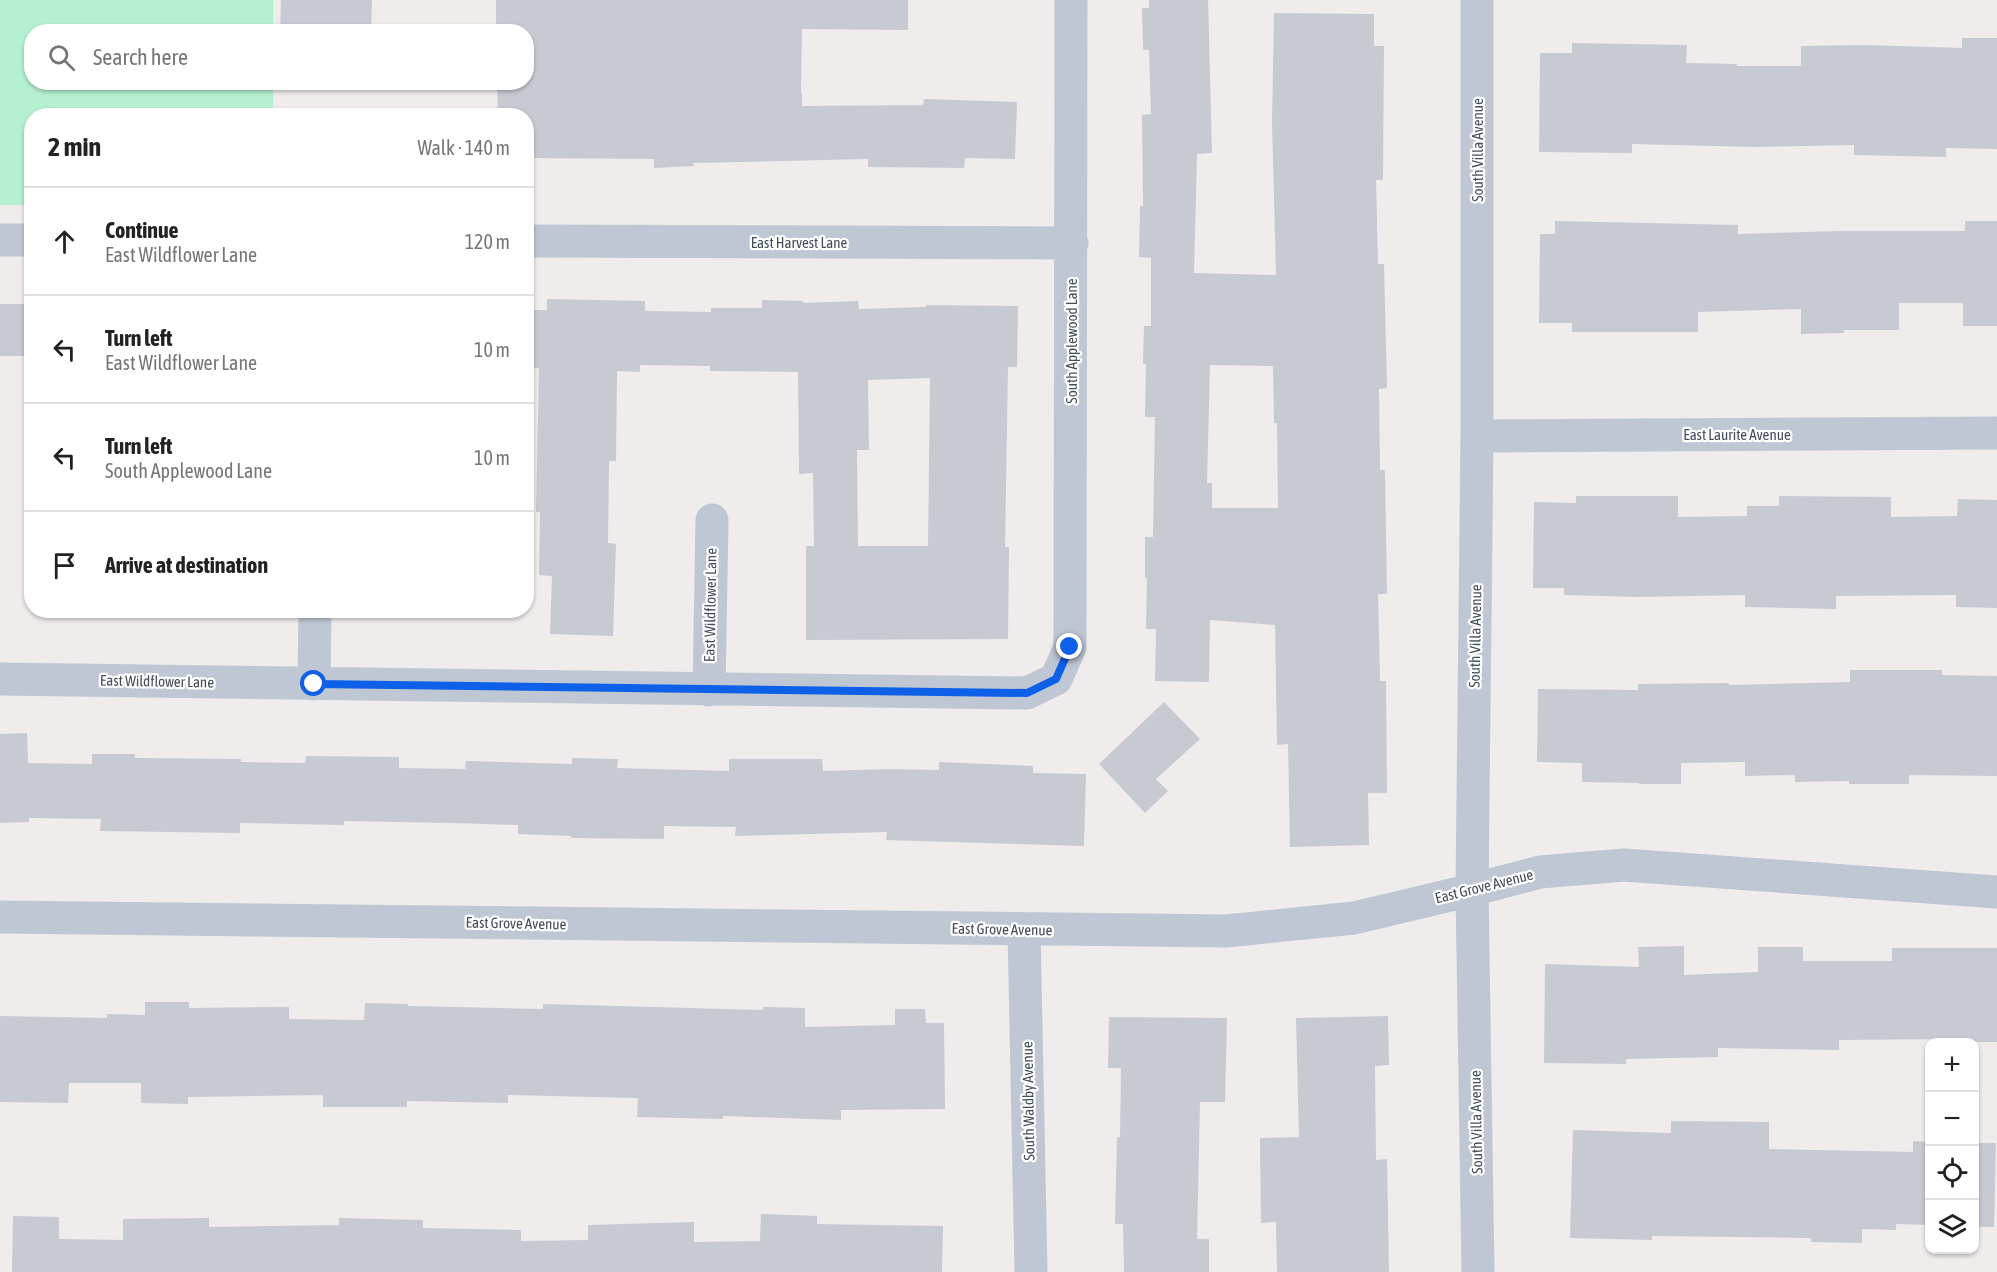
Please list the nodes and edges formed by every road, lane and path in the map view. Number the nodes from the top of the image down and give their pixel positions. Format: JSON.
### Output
{"nodes":[{"id":1,"x":1071,"y":0,"type":"edge"},
{"id":2,"x":1477,"y":0,"type":"edge"},
{"id":3,"x":0,"y":240,"type":"edge"},
{"id":4,"x":24,"y":240,"type":"edge"},
{"id":5,"x":534,"y":242,"type":"edge"},
{"id":6,"x":1072,"y":243,"type":"junction"},
{"id":7,"x":1997,"y":433,"type":"edge"},
{"id":8,"x":1477,"y":436,"type":"junction"},
{"id":9,"x":712,"y":520,"type":"dead end"},
{"id":10,"x":315,"y":618,"type":"edge"},
{"id":11,"x":0,"y":679,"type":"edge"},
{"id":12,"x":1056,"y":679,"type":"joint"},
{"id":13,"x":314,"y":684,"type":"junction"},
{"id":14,"x":709,"y":690,"type":"junction"},
{"id":15,"x":1472,"y":890,"type":"junction"},
{"id":16,"x":1997,"y":892,"type":"edge"},
{"id":17,"x":0,"y":918,"type":"edge"},
{"id":18,"x":1024,"y":929,"type":"junction"},
{"id":19,"x":1031,"y":1272,"type":"edge"},
{"id":20,"x":1478,"y":1272,"type":"edge"}],
"edges":[{"from":1,"to":6,"type":"street","name":"South Applewood Lane"},
{"from":2,"to":8,"type":"street","name":"South Villa Avenue"},
{"from":3,"to":4,"type":"street"},
{"from":5,"to":6,"type":"street","name":"East Harvest Lane"},
{"from":6,"to":12,"type":"street","name":"South Applewood Lane"},
{"from":7,"to":8,"type":"street","name":"East Laurite Avenue"},
{"from":8,"to":15,"type":"street","name":"South Villa Avenue"},
{"from":9,"to":14,"type":"street","name":"East Wildflower Lane"},
{"from":10,"to":13,"type":"street"},
{"from":11,"to":13,"type":"street","name":"East Wildflower Lane"},
{"from":12,"to":14,"type":"street","name":"East Wildflower Lane"},
{"from":13,"to":14,"type":"street","name":"East Wildflower Lane"},
{"from":15,"to":16,"type":"street","name":"East Grove Avenue"},
{"from":15,"to":18,"type":"street","name":"East Grove Avenue"},
{"from":15,"to":20,"type":"street","name":"South Villa Avenue"},
{"from":17,"to":18,"type":"street","name":"East Grove Avenue"},
{"from":18,"to":19,"type":"street","name":"South Waldby Avenue"}]}
